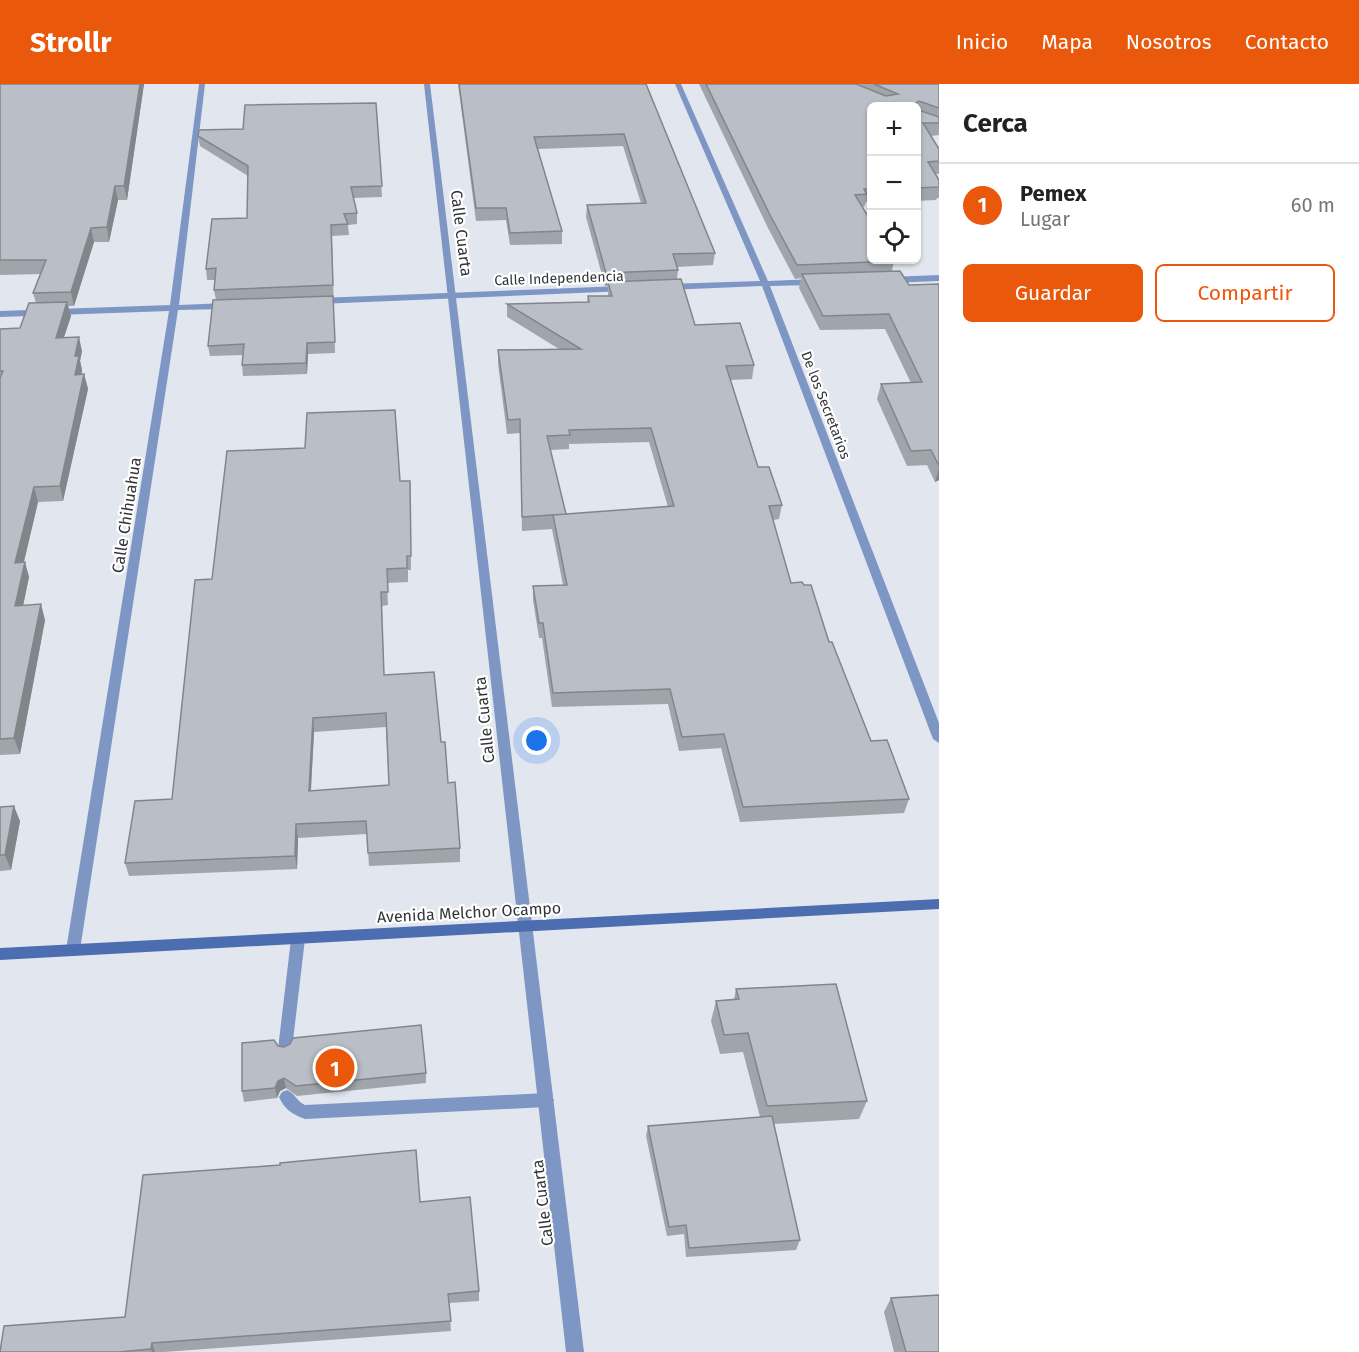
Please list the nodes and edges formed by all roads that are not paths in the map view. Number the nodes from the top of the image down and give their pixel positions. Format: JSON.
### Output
{"nodes":[{"id":1,"x":202,"y":84,"type":"edge"},
{"id":2,"x":427,"y":84,"type":"edge"},
{"id":3,"x":678,"y":84,"type":"edge"},
{"id":4,"x":939,"y":278,"type":"edge"},
{"id":5,"x":881,"y":280,"type":"edge"},
{"id":6,"x":823,"y":282,"type":"edge"},
{"id":7,"x":765,"y":284,"type":"junction"},
{"id":8,"x":638,"y":288,"type":"edge"},
{"id":9,"x":661,"y":288,"type":"edge"},
{"id":10,"x":453,"y":295,"type":"junction"},
{"id":11,"x":313,"y":302,"type":"edge"},
{"id":12,"x":232,"y":306,"type":"edge"},
{"id":13,"x":174,"y":309,"type":"junction"},
{"id":14,"x":0,"y":314,"type":"edge"},
{"id":15,"x":939,"y":739,"type":"edge"},
{"id":16,"x":939,"y":904,"type":"edge"},
{"id":17,"x":524,"y":927,"type":"junction"},
{"id":18,"x":298,"y":939,"type":"junction"},
{"id":19,"x":73,"y":950,"type":"junction"},
{"id":20,"x":0,"y":954,"type":"edge"},
{"id":21,"x":285,"y":1049,"type":"edge"},
{"id":22,"x":287,"y":1097,"type":"dead end"},
{"id":23,"x":546,"y":1100,"type":"junction"},
{"id":24,"x":576,"y":1352,"type":"edge"}],
"edges":[{"from":1,"to":13,"type":"street","name":"Calle Chihuahua"},
{"from":2,"to":10,"type":"street","name":"Calle Cuarta"},
{"from":3,"to":7,"type":"street","name":"De los Secretarios"},
{"from":4,"to":5,"type":"street"},
{"from":6,"to":7,"type":"street"},
{"from":7,"to":9,"type":"street"},
{"from":7,"to":15,"type":"street","name":"De los Secretarios"},
{"from":8,"to":10,"type":"street","name":"Calle Independencia"},
{"from":10,"to":11,"type":"street","name":"Calle Independencia"},
{"from":10,"to":17,"type":"street","name":"Calle Cuarta"},
{"from":12,"to":13,"type":"street"},
{"from":13,"to":14,"type":"street"},
{"from":13,"to":19,"type":"street","name":"Calle Chihuahua"},
{"from":16,"to":17,"type":"main road","name":"Avenida Melchor Ocampo"},
{"from":17,"to":18,"type":"main road","name":"Avenida Melchor Ocampo"},
{"from":17,"to":23,"type":"street","name":"Calle Cuarta"},
{"from":18,"to":19,"type":"main road","name":"Avenida Melchor Ocampo"},
{"from":18,"to":21,"type":"street"},
{"from":19,"to":20,"type":"main road","name":"Avenida Melchor Ocampo"},
{"from":22,"to":23,"type":"street"},
{"from":23,"to":24,"type":"street","name":"Calle Cuarta"}]}
